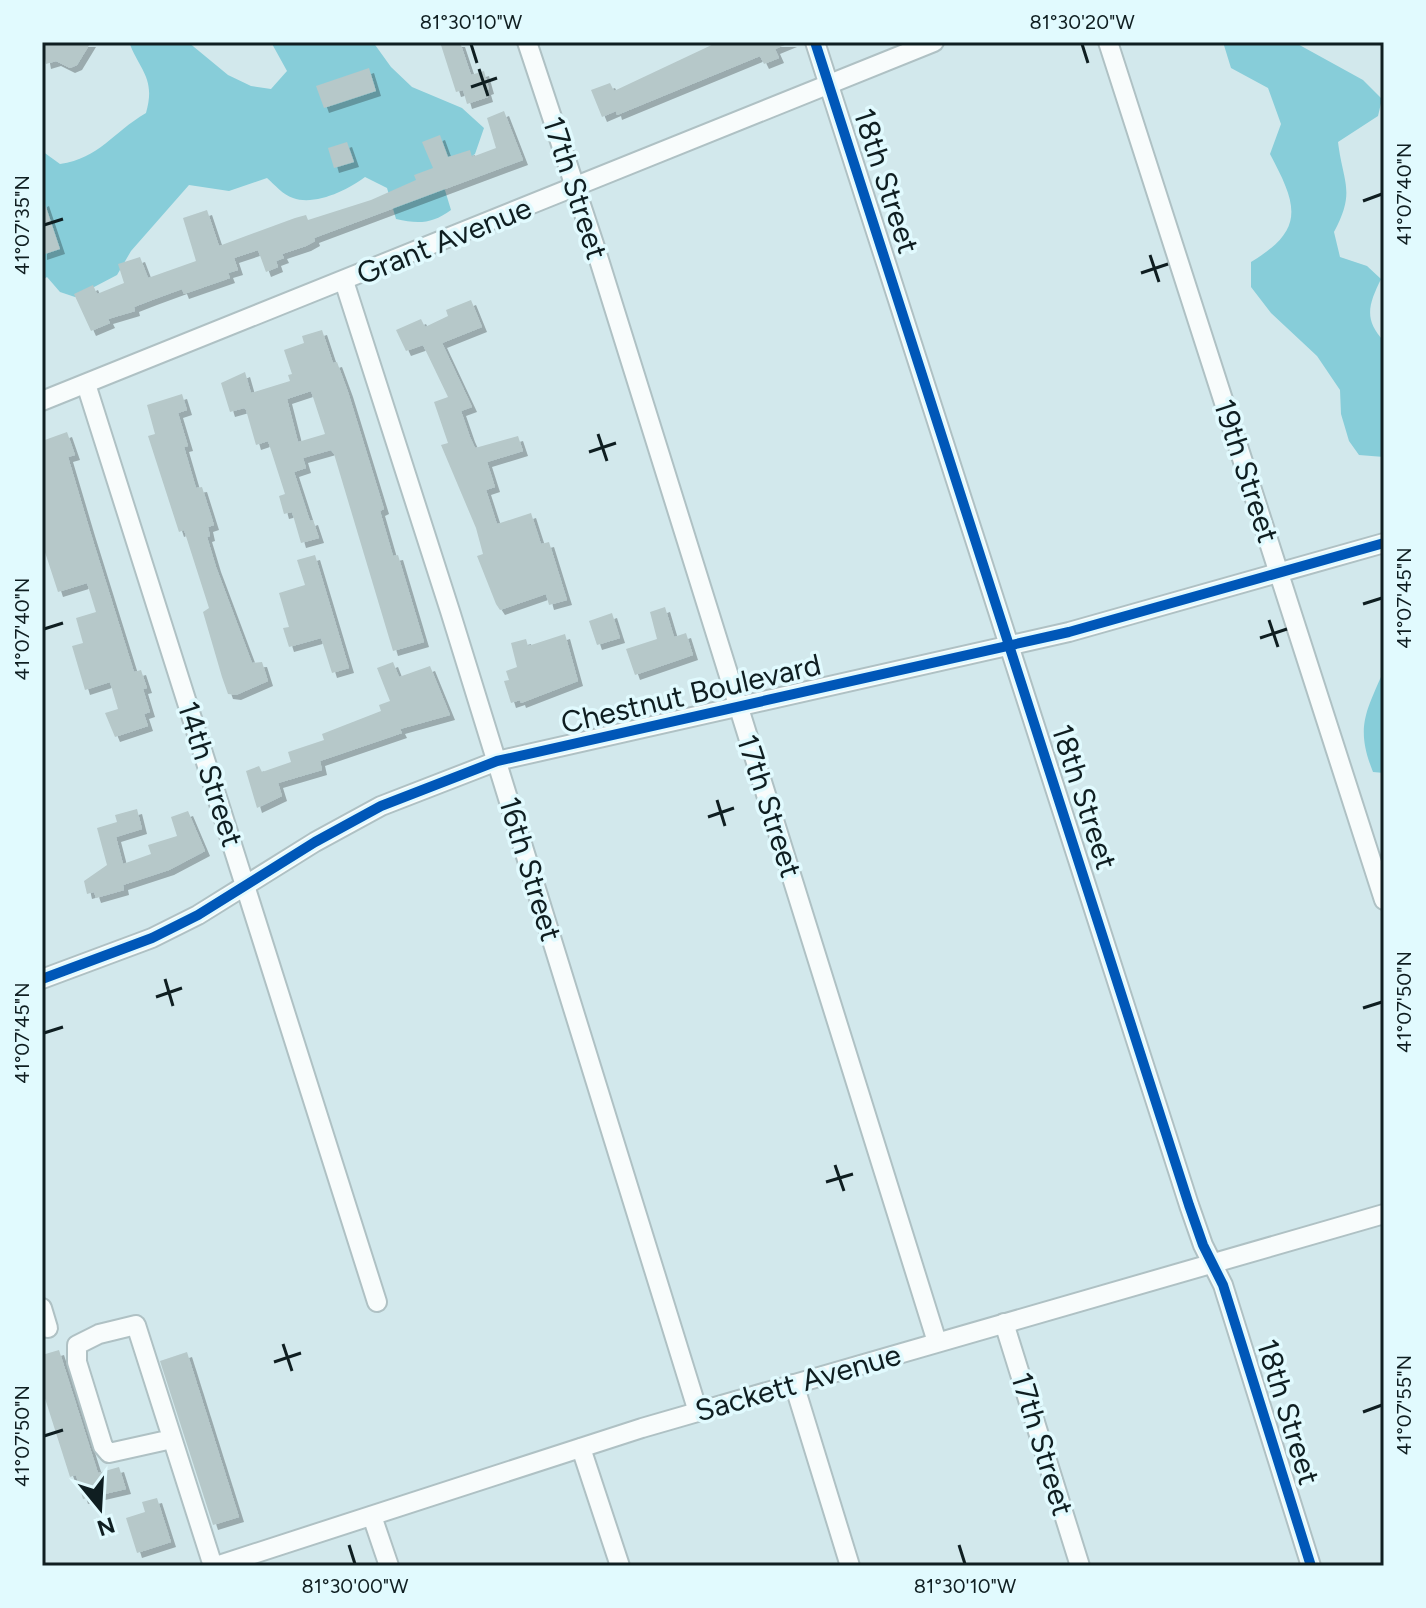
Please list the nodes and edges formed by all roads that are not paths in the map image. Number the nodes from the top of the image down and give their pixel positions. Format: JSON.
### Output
{"nodes":[{"id":1,"x":527,"y":42,"type":"edge"},
{"id":2,"x":815,"y":42,"type":"edge"},
{"id":3,"x":934,"y":42,"type":"edge"},
{"id":4,"x":1108,"y":42,"type":"edge"},
{"id":5,"x":830,"y":85,"type":"junction"},
{"id":6,"x":575,"y":187,"type":"junction"},
{"id":7,"x":344,"y":281,"type":"junction"},
{"id":8,"x":86,"y":384,"type":"junction"},
{"id":9,"x":42,"y":401,"type":"edge"},
{"id":10,"x":1384,"y":543,"type":"edge"},
{"id":11,"x":1279,"y":573,"type":"junction"},
{"id":12,"x":1010,"y":646,"type":"junction"},
{"id":13,"x":737,"y":708,"type":"junction"},
{"id":14,"x":497,"y":761,"type":"junction"},
{"id":15,"x":246,"y":885,"type":"junction"},
{"id":16,"x":1384,"y":900,"type":"edge"},
{"id":17,"x":42,"y":979,"type":"edge"},
{"id":18,"x":1384,"y":1214,"type":"edge"},
{"id":19,"x":1213,"y":1263,"type":"junction"},
{"id":20,"x":377,"y":1302,"type":"dead end"},
{"id":21,"x":42,"y":1308,"type":"edge"},
{"id":22,"x":1004,"y":1323,"type":"junction"},
{"id":23,"x":48,"y":1328,"type":"dead end"},
{"id":24,"x":937,"y":1342,"type":"junction"},
{"id":25,"x":794,"y":1384,"type":"junction"},
{"id":26,"x":698,"y":1412,"type":"junction"},
{"id":27,"x":172,"y":1439,"type":"junction"},
{"id":28,"x":581,"y":1448,"type":"junction"},
{"id":29,"x":372,"y":1516,"type":"junction"},
{"id":30,"x":214,"y":1566,"type":"edge"},
{"id":31,"x":389,"y":1566,"type":"edge"},
{"id":32,"x":620,"y":1566,"type":"edge"},
{"id":33,"x":850,"y":1566,"type":"edge"},
{"id":34,"x":1080,"y":1566,"type":"edge"},
{"id":35,"x":1311,"y":1566,"type":"edge"}],
"edges":[{"from":1,"to":6,"type":"street","name":"17th Street"},
{"from":2,"to":5,"type":"street","name":"18th Street"},
{"from":3,"to":5,"type":"street","name":"Grant Avenue"},
{"from":4,"to":11,"type":"street","name":"19th Street"},
{"from":5,"to":6,"type":"street","name":"Grant Avenue"},
{"from":5,"to":12,"type":"street","name":"18th Street"},
{"from":6,"to":7,"type":"street","name":"Grant Avenue"},
{"from":6,"to":13,"type":"street","name":"17th Street"},
{"from":7,"to":8,"type":"street","name":"Grant Avenue"},
{"from":7,"to":14,"type":"street","name":"16th Street"},
{"from":8,"to":9,"type":"street","name":"Grant Avenue"},
{"from":8,"to":15,"type":"street","name":"14th Street"},
{"from":10,"to":11,"type":"street","name":"Chestnut Boulevard"},
{"from":11,"to":12,"type":"street","name":"Chestnut Boulevard"},
{"from":11,"to":16,"type":"street","name":"19th Street"},
{"from":12,"to":13,"type":"street","name":"Chestnut Boulevard"},
{"from":12,"to":19,"type":"street","name":"18th Street"},
{"from":13,"to":14,"type":"street","name":"Chestnut Boulevard"},
{"from":13,"to":24,"type":"street","name":"17th Street"},
{"from":14,"to":15,"type":"street","name":"Chestnut Boulevard"},
{"from":14,"to":26,"type":"street","name":"16th Street"},
{"from":15,"to":17,"type":"street","name":"Chestnut Boulevard"},
{"from":15,"to":20,"type":"street","name":"14th Street"},
{"from":18,"to":19,"type":"street","name":"Sackett Avenue"},
{"from":19,"to":22,"type":"street","name":"Sackett Avenue"},
{"from":19,"to":35,"type":"street","name":"18th Street"},
{"from":21,"to":23,"type":"street"},
{"from":22,"to":24,"type":"street","name":"Sackett Avenue"},
{"from":22,"to":34,"type":"street","name":"17th Street"},
{"from":24,"to":25,"type":"street","name":"Sackett Avenue"},
{"from":25,"to":26,"type":"street","name":"Sackett Avenue"},
{"from":25,"to":33,"type":"street"},
{"from":26,"to":28,"type":"street","name":"Sackett Avenue"},
{"from":27,"to":27,"type":"street"},
{"from":27,"to":30,"type":"street"},
{"from":28,"to":29,"type":"street","name":"Sackett Avenue"},
{"from":28,"to":32,"type":"street"},
{"from":29,"to":30,"type":"street","name":"Sackett Avenue"},
{"from":29,"to":31,"type":"street"}]}
